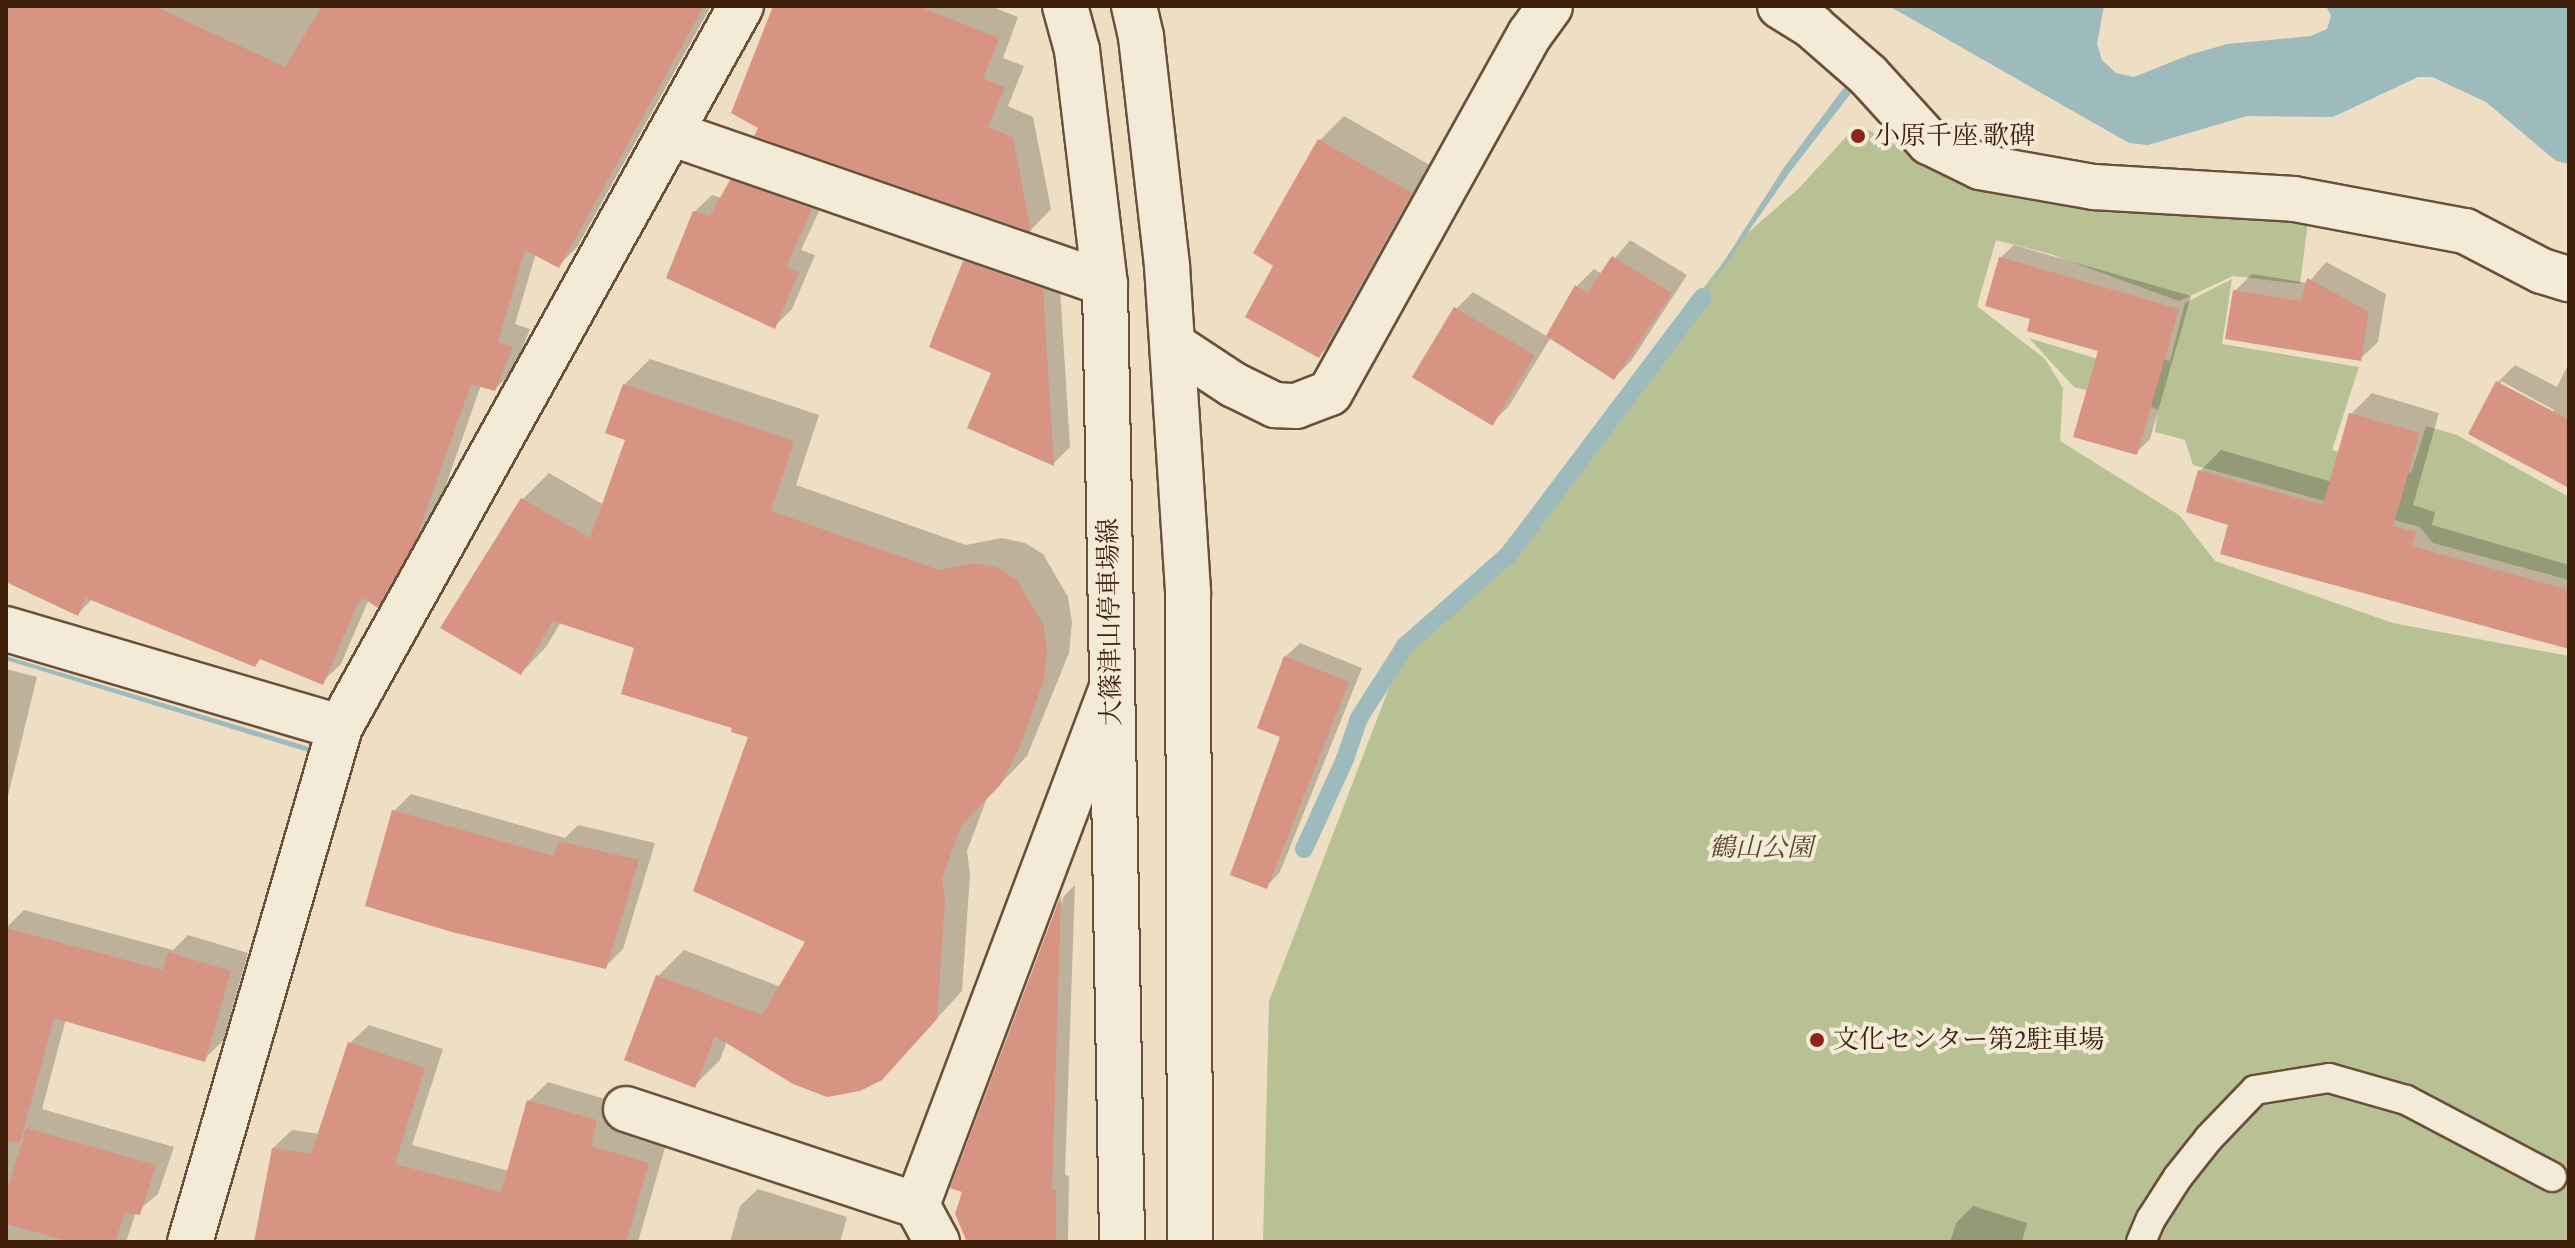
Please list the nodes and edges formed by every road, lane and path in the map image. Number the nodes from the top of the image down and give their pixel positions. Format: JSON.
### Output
{"nodes":[{"id":1,"x":741,"y":6,"type":"edge"},
{"id":2,"x":1065,"y":6,"type":"edge"},
{"id":3,"x":1134,"y":6,"type":"edge"},
{"id":4,"x":1550,"y":6,"type":"edge"},
{"id":5,"x":1780,"y":6,"type":"edge"},
{"id":6,"x":673,"y":134,"type":"junction"},
{"id":7,"x":2569,"y":279,"type":"edge"},
{"id":8,"x":1105,"y":284,"type":"junction"},
{"id":9,"x":1173,"y":345,"type":"junction"},
{"id":10,"x":6,"y":629,"type":"edge"},
{"id":11,"x":1111,"y":690,"type":"junction"},
{"id":12,"x":340,"y":727,"type":"junction"},
{"id":13,"x":626,"y":1109,"type":"dead end"},
{"id":14,"x":2552,"y":1177,"type":"dead end"},
{"id":15,"x":927,"y":1224,"type":"edge"},
{"id":16,"x":190,"y":1242,"type":"edge"},
{"id":17,"x":1122,"y":1242,"type":"edge"},
{"id":18,"x":1190,"y":1242,"type":"edge"},
{"id":19,"x":2141,"y":1242,"type":"edge"}],
"edges":[{"from":1,"to":6,"type":"street"},
{"from":2,"to":8,"type":"street","name":"大篠津山停車場線"},
{"from":3,"to":9,"type":"street"},
{"from":4,"to":9,"type":"street"},
{"from":5,"to":7,"type":"street"},
{"from":6,"to":8,"type":"street"},
{"from":6,"to":12,"type":"street"},
{"from":8,"to":11,"type":"street","name":"大篠津山停車場線"},
{"from":9,"to":18,"type":"street"},
{"from":10,"to":12,"type":"street"},
{"from":11,"to":15,"type":"street"},
{"from":11,"to":17,"type":"street","name":"大篠津山停車場線"},
{"from":12,"to":16,"type":"street"},
{"from":13,"to":15,"type":"street"},
{"from":14,"to":19,"type":"lane"}]}
